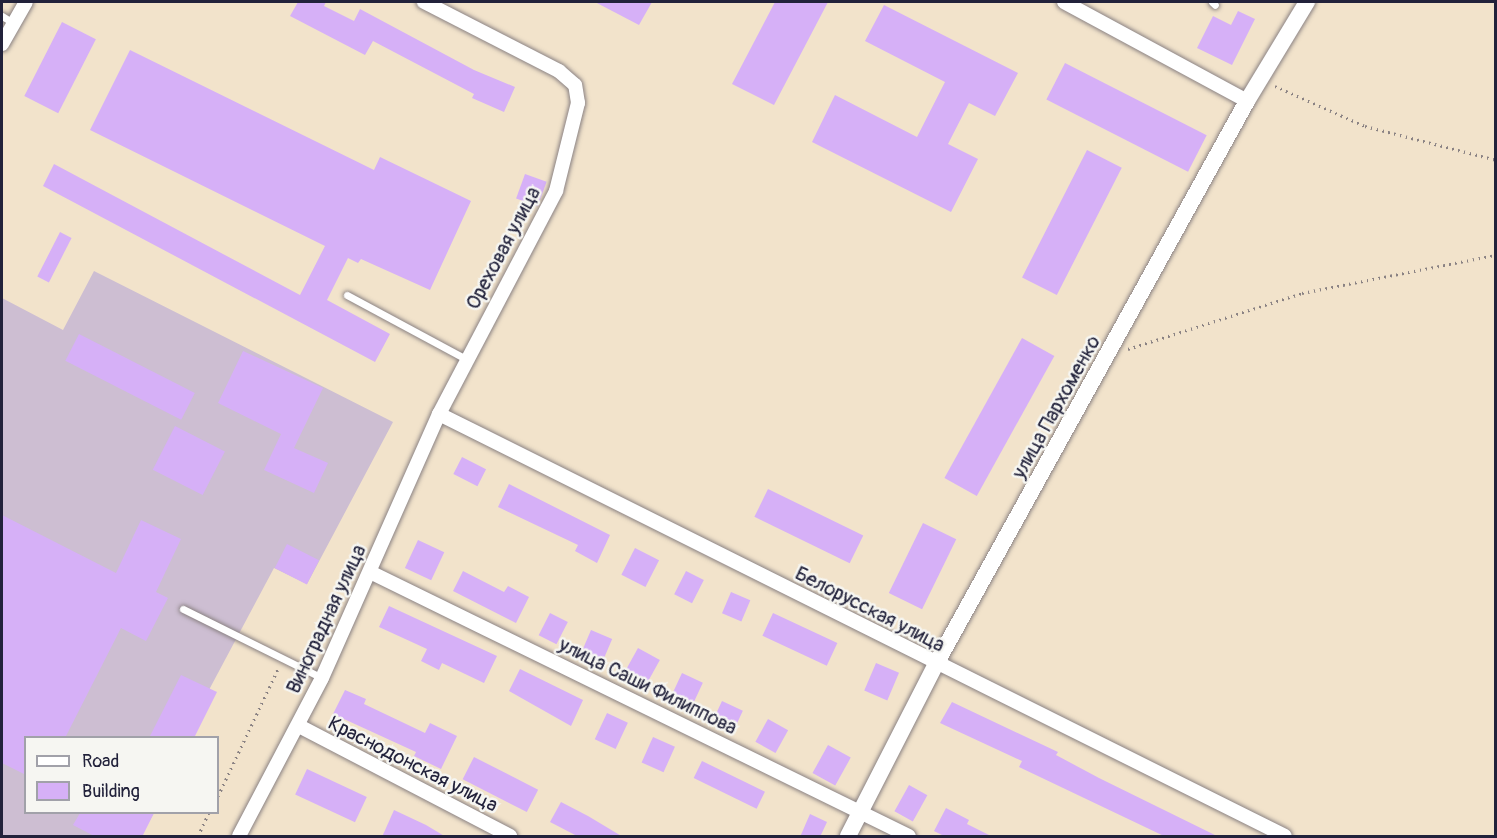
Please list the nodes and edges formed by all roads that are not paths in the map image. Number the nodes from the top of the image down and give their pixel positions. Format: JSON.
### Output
{"nodes":[{"id":1,"x":26,"y":2,"type":"edge"},
{"id":2,"x":424,"y":2,"type":"edge"},
{"id":3,"x":1064,"y":2,"type":"edge"},
{"id":4,"x":1307,"y":2,"type":"edge"},
{"id":5,"x":7,"y":20,"type":"edge"},
{"id":6,"x":2,"y":44,"type":"edge"},
{"id":7,"x":1247,"y":101,"type":"junction"},
{"id":8,"x":347,"y":296,"type":"dead end"},
{"id":9,"x":466,"y":359,"type":"junction"},
{"id":10,"x":439,"y":414,"type":"junction"},
{"id":11,"x":370,"y":572,"type":"junction"},
{"id":12,"x":183,"y":609,"type":"dead end"},
{"id":13,"x":936,"y":664,"type":"junction"},
{"id":14,"x":322,"y":678,"type":"junction"},
{"id":15,"x":298,"y":726,"type":"junction"},
{"id":16,"x":860,"y":812,"type":"junction"},
{"id":17,"x":239,"y":837,"type":"edge"},
{"id":18,"x":510,"y":837,"type":"edge"},
{"id":19,"x":848,"y":837,"type":"edge"},
{"id":20,"x":909,"y":837,"type":"edge"},
{"id":21,"x":1285,"y":837,"type":"edge"}],
"edges":[{"from":1,"to":5,"type":"street"},
{"from":2,"to":9,"type":"street","name":"Ореховая улица"},
{"from":3,"to":7,"type":"street"},
{"from":4,"to":7,"type":"street","name":"улица Пархоменко"},
{"from":5,"to":6,"type":"street"},
{"from":7,"to":13,"type":"street","name":"улица Пархоменко"},
{"from":8,"to":9,"type":"lane"},
{"from":9,"to":10,"type":"street","name":"Ореховая улица"},
{"from":10,"to":11,"type":"street","name":"Виноградная улица"},
{"from":10,"to":13,"type":"street","name":"Белорусская улица"},
{"from":11,"to":14,"type":"street","name":"Виноградная улица"},
{"from":11,"to":16,"type":"street","name":"улица Саши Филиппова"},
{"from":12,"to":14,"type":"lane"},
{"from":13,"to":16,"type":"street","name":"улица Пархоменко"},
{"from":13,"to":21,"type":"street","name":"Белорусская улица"},
{"from":14,"to":15,"type":"street","name":"Виноградная улица"},
{"from":15,"to":17,"type":"street","name":"Виноградная улица"},
{"from":15,"to":18,"type":"street","name":"Краснодонская улица"},
{"from":16,"to":19,"type":"street","name":"улица Пархоменко"},
{"from":16,"to":20,"type":"street","name":"улица Саши Филиппова"}]}
